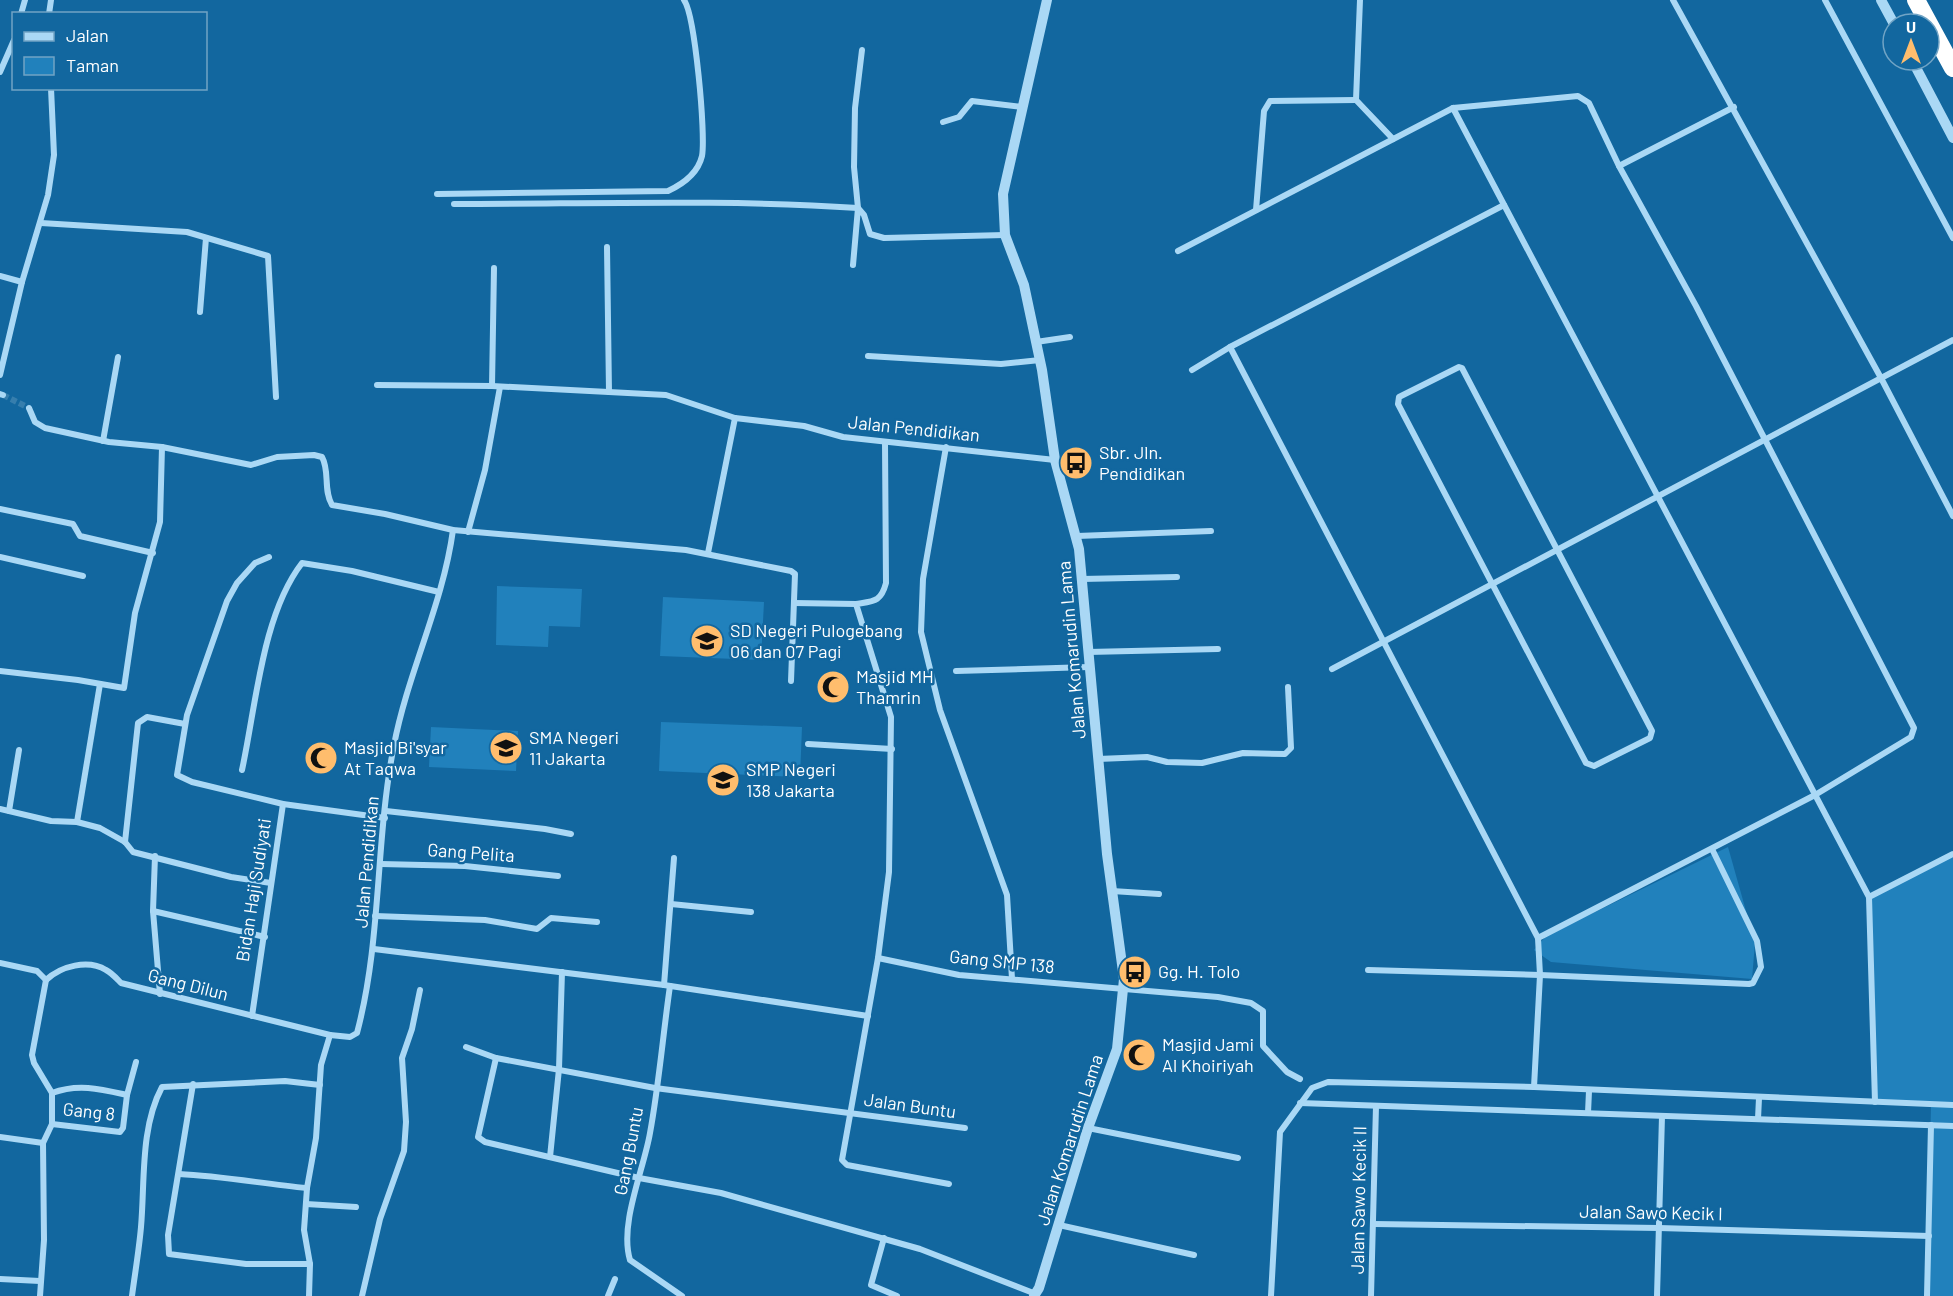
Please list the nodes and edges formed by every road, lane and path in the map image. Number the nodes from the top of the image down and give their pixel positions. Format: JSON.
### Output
{"nodes":[{"id":1,"x":684,"y":0,"type":"edge"},
{"id":2,"x":1047,"y":0,"type":"edge"},
{"id":3,"x":1360,"y":0,"type":"edge"},
{"id":4,"x":1673,"y":0,"type":"edge"},
{"id":5,"x":1825,"y":0,"type":"edge"},
{"id":6,"x":1916,"y":0,"type":"edge"},
{"id":7,"x":12,"y":45,"type":"edge"},
{"id":8,"x":862,"y":50,"type":"dead end"},
{"id":9,"x":1953,"y":68,"type":"edge"},
{"id":10,"x":0,"y":72,"type":"edge"},
{"id":11,"x":1918,"y":72,"type":"edge"},
{"id":12,"x":51,"y":90,"type":"edge"},
{"id":13,"x":1356,"y":100,"type":"junction"},
{"id":14,"x":1023,"y":107,"type":"junction"},
{"id":15,"x":1734,"y":107,"type":"junction"},
{"id":16,"x":1453,"y":108,"type":"junction"},
{"id":17,"x":943,"y":122,"type":"dead end"},
{"id":18,"x":1953,"y":138,"type":"edge"},
{"id":19,"x":1393,"y":139,"type":"junction"},
{"id":20,"x":1619,"y":166,"type":"junction"},
{"id":21,"x":437,"y":194,"type":"dead end"},
{"id":22,"x":454,"y":204,"type":"dead end"},
{"id":23,"x":1504,"y":205,"type":"junction"},
{"id":24,"x":858,"y":208,"type":"junction"},
{"id":25,"x":1256,"y":210,"type":"junction"},
{"id":26,"x":41,"y":223,"type":"junction"},
{"id":27,"x":1005,"y":236,"type":"junction"},
{"id":28,"x":206,"y":238,"type":"junction"},
{"id":29,"x":1953,"y":238,"type":"edge"},
{"id":30,"x":607,"y":247,"type":"dead end"},
{"id":31,"x":1178,"y":251,"type":"dead end"},
{"id":32,"x":853,"y":265,"type":"dead end"},
{"id":33,"x":494,"y":268,"type":"dead end"},
{"id":34,"x":0,"y":276,"type":"edge"},
{"id":35,"x":22,"y":282,"type":"junction"},
{"id":36,"x":200,"y":312,"type":"dead end"},
{"id":37,"x":1070,"y":338,"type":"dead end"},
{"id":38,"x":1953,"y":340,"type":"edge"},
{"id":39,"x":1035,"y":342,"type":"junction"},
{"id":40,"x":1230,"y":348,"type":"junction"},
{"id":41,"x":868,"y":356,"type":"dead end"},
{"id":42,"x":118,"y":357,"type":"dead end"},
{"id":43,"x":1040,"y":360,"type":"junction"},
{"id":44,"x":1192,"y":370,"type":"dead end"},
{"id":45,"x":0,"y":375,"type":"edge"},
{"id":46,"x":1881,"y":378,"type":"junction"},
{"id":47,"x":377,"y":385,"type":"dead end"},
{"id":48,"x":492,"y":386,"type":"junction"},
{"id":49,"x":500,"y":387,"type":"junction"},
{"id":50,"x":609,"y":392,"type":"junction"},
{"id":51,"x":276,"y":397,"type":"dead end"},
{"id":52,"x":29,"y":408,"type":"tunnel mouth"},
{"id":53,"x":735,"y":418,"type":"junction"},
{"id":54,"x":1766,"y":439,"type":"junction"},
{"id":55,"x":103,"y":441,"type":"junction"},
{"id":56,"x":885,"y":443,"type":"junction"},
{"id":57,"x":162,"y":447,"type":"junction"},
{"id":58,"x":946,"y":447,"type":"junction"},
{"id":59,"x":1055,"y":460,"type":"junction"},
{"id":60,"x":1658,"y":497,"type":"junction"},
{"id":61,"x":0,"y":508,"type":"edge"},
{"id":62,"x":1953,"y":516,"type":"edge"},
{"id":63,"x":453,"y":531,"type":"junction"},
{"id":64,"x":1211,"y":531,"type":"dead end"},
{"id":65,"x":468,"y":532,"type":"junction"},
{"id":66,"x":1077,"y":536,"type":"junction"},
{"id":67,"x":1556,"y":551,"type":"junction"},
{"id":68,"x":153,"y":553,"type":"junction"},
{"id":69,"x":708,"y":553,"type":"junction"},
{"id":70,"x":0,"y":557,"type":"edge"},
{"id":71,"x":269,"y":558,"type":"dead end"},
{"id":72,"x":83,"y":576,"type":"dead end"},
{"id":73,"x":1177,"y":577,"type":"dead end"},
{"id":74,"x":1082,"y":579,"type":"junction"},
{"id":75,"x":1493,"y":584,"type":"junction"},
{"id":76,"x":439,"y":592,"type":"junction"},
{"id":77,"x":794,"y":603,"type":"junction"},
{"id":78,"x":856,"y":604,"type":"junction"},
{"id":79,"x":1385,"y":641,"type":"junction"},
{"id":80,"x":1218,"y":649,"type":"dead end"},
{"id":81,"x":1088,"y":652,"type":"junction"},
{"id":82,"x":1089,"y":667,"type":"junction"},
{"id":83,"x":1332,"y":669,"type":"dead end"},
{"id":84,"x":0,"y":671,"type":"edge"},
{"id":85,"x":956,"y":671,"type":"dead end"},
{"id":86,"x":791,"y":681,"type":"dead end"},
{"id":87,"x":100,"y":684,"type":"junction"},
{"id":88,"x":1288,"y":687,"type":"dead end"},
{"id":89,"x":185,"y":724,"type":"junction"},
{"id":90,"x":808,"y":744,"type":"dead end"},
{"id":91,"x":892,"y":749,"type":"junction"},
{"id":92,"x":19,"y":750,"type":"dead end"},
{"id":93,"x":1097,"y":759,"type":"junction"},
{"id":94,"x":243,"y":770,"type":"dead end"},
{"id":95,"x":1815,"y":795,"type":"junction"},
{"id":96,"x":283,"y":804,"type":"junction"},
{"id":97,"x":0,"y":809,"type":"edge"},
{"id":98,"x":9,"y":812,"type":"junction"},
{"id":99,"x":386,"y":815,"type":"junction"},
{"id":100,"x":77,"y":822,"type":"junction"},
{"id":101,"x":571,"y":834,"type":"dead end"},
{"id":102,"x":125,"y":842,"type":"junction"},
{"id":103,"x":1712,"y":849,"type":"junction"},
{"id":104,"x":1953,"y":854,"type":"edge"},
{"id":105,"x":154,"y":856,"type":"junction"},
{"id":106,"x":674,"y":858,"type":"dead end"},
{"id":107,"x":381,"y":864,"type":"junction"},
{"id":108,"x":558,"y":876,"type":"dead end"},
{"id":109,"x":271,"y":884,"type":"junction"},
{"id":110,"x":1112,"y":891,"type":"junction"},
{"id":111,"x":1159,"y":894,"type":"dead end"},
{"id":112,"x":1869,"y":897,"type":"junction"},
{"id":113,"x":671,"y":904,"type":"junction"},
{"id":114,"x":153,"y":911,"type":"junction"},
{"id":115,"x":751,"y":912,"type":"dead end"},
{"id":116,"x":375,"y":916,"type":"junction"},
{"id":117,"x":597,"y":922,"type":"dead end"},
{"id":118,"x":265,"y":937,"type":"junction"},
{"id":119,"x":1538,"y":938,"type":"junction"},
{"id":120,"x":374,"y":949,"type":"junction"},
{"id":121,"x":878,"y":958,"type":"junction"},
{"id":122,"x":0,"y":963,"type":"edge"},
{"id":123,"x":1368,"y":970,"type":"dead end"},
{"id":124,"x":562,"y":972,"type":"junction"},
{"id":125,"x":1540,"y":975,"type":"junction"},
{"id":126,"x":1012,"y":979,"type":"junction"},
{"id":127,"x":46,"y":980,"type":"junction"},
{"id":128,"x":667,"y":985,"type":"junction"},
{"id":129,"x":420,"y":990,"type":"dead end"},
{"id":130,"x":1124,"y":990,"type":"junction"},
{"id":131,"x":160,"y":994,"type":"junction"},
{"id":132,"x":252,"y":1016,"type":"junction"},
{"id":133,"x":868,"y":1016,"type":"junction"},
{"id":134,"x":330,"y":1035,"type":"junction"},
{"id":135,"x":354,"y":1035,"type":"joint"},
{"id":136,"x":466,"y":1047,"type":"dead end"},
{"id":137,"x":496,"y":1058,"type":"junction"},
{"id":138,"x":136,"y":1062,"type":"dead end"},
{"id":139,"x":559,"y":1069,"type":"junction"},
{"id":140,"x":1300,"y":1079,"type":"dead end"},
{"id":141,"x":193,"y":1084,"type":"junction"},
{"id":142,"x":320,"y":1085,"type":"junction"},
{"id":143,"x":1534,"y":1087,"type":"junction"},
{"id":144,"x":655,"y":1088,"type":"junction"},
{"id":145,"x":1589,"y":1091,"type":"junction"},
{"id":146,"x":52,"y":1093,"type":"junction"},
{"id":147,"x":127,"y":1095,"type":"junction"},
{"id":148,"x":1759,"y":1098,"type":"junction"},
{"id":149,"x":1875,"y":1102,"type":"junction"},
{"id":150,"x":1300,"y":1103,"type":"junction"},
{"id":151,"x":1953,"y":1105,"type":"edge"},
{"id":152,"x":1376,"y":1106,"type":"junction"},
{"id":153,"x":852,"y":1113,"type":"junction"},
{"id":154,"x":1588,"y":1113,"type":"junction"},
{"id":155,"x":1662,"y":1116,"type":"junction"},
{"id":156,"x":1758,"y":1119,"type":"junction"},
{"id":157,"x":52,"y":1124,"type":"junction"},
{"id":158,"x":1931,"y":1125,"type":"junction"},
{"id":159,"x":1953,"y":1126,"type":"edge"},
{"id":160,"x":965,"y":1128,"type":"dead end"},
{"id":161,"x":1088,"y":1128,"type":"junction"},
{"id":162,"x":0,"y":1137,"type":"edge"},
{"id":163,"x":44,"y":1143,"type":"junction"},
{"id":164,"x":550,"y":1157,"type":"junction"},
{"id":165,"x":1238,"y":1158,"type":"dead end"},
{"id":166,"x":179,"y":1174,"type":"junction"},
{"id":167,"x":639,"y":1178,"type":"junction"},
{"id":168,"x":948,"y":1184,"type":"dead end"},
{"id":169,"x":307,"y":1188,"type":"junction"},
{"id":170,"x":306,"y":1204,"type":"junction"},
{"id":171,"x":356,"y":1207,"type":"dead end"},
{"id":172,"x":1374,"y":1224,"type":"junction"},
{"id":173,"x":1059,"y":1225,"type":"junction"},
{"id":174,"x":1659,"y":1228,"type":"junction"},
{"id":175,"x":1929,"y":1236,"type":"junction"},
{"id":176,"x":884,"y":1238,"type":"junction"},
{"id":177,"x":1194,"y":1255,"type":"dead end"},
{"id":178,"x":310,"y":1263,"type":"junction"},
{"id":179,"x":0,"y":1279,"type":"edge"},
{"id":180,"x":615,"y":1279,"type":"dead end"},
{"id":181,"x":40,"y":1281,"type":"junction"},
{"id":182,"x":1035,"y":1295,"type":"edge"},
{"id":183,"x":40,"y":1296,"type":"edge"},
{"id":184,"x":132,"y":1296,"type":"edge"},
{"id":185,"x":309,"y":1296,"type":"edge"},
{"id":186,"x":362,"y":1296,"type":"edge"},
{"id":187,"x":608,"y":1296,"type":"edge"},
{"id":188,"x":682,"y":1296,"type":"edge"},
{"id":189,"x":897,"y":1296,"type":"edge"},
{"id":190,"x":1271,"y":1296,"type":"edge"},
{"id":191,"x":1371,"y":1296,"type":"edge"},
{"id":192,"x":1657,"y":1296,"type":"edge"},
{"id":193,"x":1927,"y":1296,"type":"edge"}],
"edges":[{"from":1,"to":21,"type":"street"},
{"from":2,"to":14,"type":"street","name":"Jalan Komarudin Lama"},
{"from":3,"to":13,"type":"street"},
{"from":4,"to":15,"type":"street"},
{"from":5,"to":29,"type":"street"},
{"from":6,"to":9,"type":"highway"},
{"from":7,"to":10,"type":"street"},
{"from":8,"to":24,"type":"street"},
{"from":11,"to":18,"type":"street"},
{"from":12,"to":26,"type":"street"},
{"from":13,"to":19,"type":"street"},
{"from":13,"to":25,"type":"street"},
{"from":14,"to":17,"type":"street"},
{"from":14,"to":27,"type":"street","name":"Jalan Komarudin Lama"},
{"from":15,"to":20,"type":"street"},
{"from":15,"to":46,"type":"street"},
{"from":16,"to":19,"type":"street"},
{"from":16,"to":20,"type":"street"},
{"from":16,"to":23,"type":"street"},
{"from":19,"to":25,"type":"street"},
{"from":20,"to":54,"type":"street"},
{"from":22,"to":24,"type":"street"},
{"from":23,"to":40,"type":"street"},
{"from":23,"to":60,"type":"street"},
{"from":24,"to":27,"type":"street"},
{"from":24,"to":32,"type":"street"},
{"from":25,"to":31,"type":"street"},
{"from":26,"to":28,"type":"street"},
{"from":26,"to":35,"type":"street"},
{"from":27,"to":39,"type":"street","name":"Jalan Komarudin Lama"},
{"from":28,"to":36,"type":"street"},
{"from":28,"to":51,"type":"street"},
{"from":30,"to":50,"type":"street"},
{"from":33,"to":48,"type":"street"},
{"from":34,"to":35,"type":"street"},
{"from":35,"to":45,"type":"street"},
{"from":37,"to":39,"type":"street"},
{"from":38,"to":46,"type":"street"},
{"from":39,"to":43,"type":"street","name":"Jalan Komarudin Lama"},
{"from":40,"to":44,"type":"street"},
{"from":40,"to":79,"type":"street"},
{"from":41,"to":43,"type":"street"},
{"from":42,"to":55,"type":"street"},
{"from":43,"to":59,"type":"street","name":"Jalan Komarudin Lama"},
{"from":46,"to":54,"type":"street"},
{"from":46,"to":62,"type":"street"},
{"from":47,"to":48,"type":"street","name":"Jalan Pendidikan"},
{"from":48,"to":49,"type":"street","name":"Jalan Pendidikan"},
{"from":49,"to":50,"type":"street","name":"Jalan Pendidikan"},
{"from":49,"to":65,"type":"street"},
{"from":50,"to":53,"type":"street","name":"Jalan Pendidikan"},
{"from":52,"to":55,"type":"street"},
{"from":53,"to":56,"type":"street","name":"Jalan Pendidikan"},
{"from":53,"to":69,"type":"street"},
{"from":54,"to":60,"type":"street"},
{"from":54,"to":95,"type":"street"},
{"from":55,"to":57,"type":"street"},
{"from":56,"to":58,"type":"street","name":"Jalan Pendidikan"},
{"from":56,"to":78,"type":"street"},
{"from":57,"to":63,"type":"street"},
{"from":57,"to":68,"type":"street"},
{"from":58,"to":59,"type":"street","name":"Jalan Pendidikan"},
{"from":58,"to":126,"type":"street"},
{"from":59,"to":66,"type":"street","name":"Jalan Komarudin Lama"},
{"from":60,"to":67,"type":"street"},
{"from":60,"to":95,"type":"street"},
{"from":61,"to":68,"type":"street"},
{"from":63,"to":65,"type":"street"},
{"from":63,"to":76,"type":"street","name":"Jalan Pendidikan"},
{"from":64,"to":66,"type":"street"},
{"from":65,"to":69,"type":"street"},
{"from":66,"to":74,"type":"street","name":"Jalan Komarudin Lama"},
{"from":67,"to":75,"type":"street"},
{"from":67,"to":75,"type":"street"},
{"from":67,"to":75,"type":"street"},
{"from":68,"to":87,"type":"street"},
{"from":69,"to":77,"type":"street"},
{"from":70,"to":72,"type":"street"},
{"from":71,"to":89,"type":"street"},
{"from":73,"to":74,"type":"street"},
{"from":74,"to":81,"type":"street","name":"Jalan Komarudin Lama"},
{"from":75,"to":79,"type":"street"},
{"from":76,"to":94,"type":"street"},
{"from":76,"to":99,"type":"street","name":"Jalan Pendidikan"},
{"from":77,"to":78,"type":"street"},
{"from":77,"to":86,"type":"street"},
{"from":78,"to":91,"type":"street"},
{"from":79,"to":83,"type":"street"},
{"from":79,"to":119,"type":"street"},
{"from":80,"to":81,"type":"street"},
{"from":81,"to":82,"type":"street","name":"Jalan Komarudin Lama"},
{"from":82,"to":85,"type":"street"},
{"from":82,"to":93,"type":"street","name":"Jalan Komarudin Lama"},
{"from":84,"to":87,"type":"street"},
{"from":87,"to":100,"type":"street"},
{"from":88,"to":93,"type":"street"},
{"from":89,"to":96,"type":"street"},
{"from":89,"to":102,"type":"street"},
{"from":90,"to":91,"type":"street"},
{"from":91,"to":121,"type":"street"},
{"from":92,"to":98,"type":"street"},
{"from":93,"to":110,"type":"street","name":"Jalan Komarudin Lama"},
{"from":95,"to":103,"type":"street"},
{"from":95,"to":112,"type":"street"},
{"from":96,"to":99,"type":"street"},
{"from":96,"to":109,"type":"street","name":"Bidan Haji Sudiyati"},
{"from":97,"to":98,"type":"street"},
{"from":98,"to":100,"type":"street"},
{"from":99,"to":101,"type":"street"},
{"from":99,"to":107,"type":"street","name":"Jalan Pendidikan"},
{"from":100,"to":102,"type":"street"},
{"from":102,"to":105,"type":"street"},
{"from":103,"to":119,"type":"street"},
{"from":103,"to":125,"type":"street"},
{"from":104,"to":112,"type":"street"},
{"from":105,"to":109,"type":"street"},
{"from":105,"to":114,"type":"street"},
{"from":106,"to":113,"type":"street","name":"Gang Buntu"},
{"from":107,"to":108,"type":"street","name":"Gang Pelita"},
{"from":107,"to":116,"type":"street","name":"Jalan Pendidikan"},
{"from":109,"to":118,"type":"street","name":"Bidan Haji Sudiyati"},
{"from":110,"to":111,"type":"street"},
{"from":110,"to":130,"type":"street","name":"Jalan Komarudin Lama"},
{"from":112,"to":149,"type":"street"},
{"from":113,"to":115,"type":"street"},
{"from":113,"to":128,"type":"street","name":"Gang Buntu"},
{"from":114,"to":118,"type":"street"},
{"from":114,"to":131,"type":"street"},
{"from":116,"to":117,"type":"street"},
{"from":116,"to":120,"type":"street","name":"Jalan Pendidikan"},
{"from":118,"to":132,"type":"street","name":"Bidan Haji Sudiyati"},
{"from":119,"to":125,"type":"street"},
{"from":120,"to":124,"type":"street"},
{"from":120,"to":135,"type":"street","name":"Jalan Pendidikan"},
{"from":121,"to":126,"type":"street","name":"Gang SMP 138"},
{"from":121,"to":133,"type":"street"},
{"from":122,"to":127,"type":"street"},
{"from":123,"to":125,"type":"street"},
{"from":124,"to":128,"type":"street"},
{"from":124,"to":139,"type":"street"},
{"from":125,"to":143,"type":"street"},
{"from":126,"to":130,"type":"street","name":"Gang SMP 138"},
{"from":127,"to":131,"type":"street","name":"Gang Dilun"},
{"from":127,"to":146,"type":"street"},
{"from":128,"to":133,"type":"street"},
{"from":128,"to":144,"type":"street","name":"Gang Buntu"},
{"from":129,"to":186,"type":"street"},
{"from":130,"to":140,"type":"street","name":"Gang SMP 138"},
{"from":130,"to":161,"type":"street","name":"Jalan Komarudin Lama"},
{"from":131,"to":132,"type":"street","name":"Gang Dilun"},
{"from":132,"to":134,"type":"street","name":"Gang Dilun"},
{"from":133,"to":153,"type":"street"},
{"from":134,"to":135,"type":"street","name":"Gang Dilun"},
{"from":134,"to":142,"type":"street"},
{"from":136,"to":137,"type":"street","name":"Jalan Buntu"},
{"from":137,"to":139,"type":"street","name":"Jalan Buntu"},
{"from":137,"to":164,"type":"street"},
{"from":138,"to":147,"type":"street"},
{"from":139,"to":144,"type":"street","name":"Jalan Buntu"},
{"from":139,"to":164,"type":"street"},
{"from":141,"to":142,"type":"street"},
{"from":141,"to":166,"type":"street"},
{"from":141,"to":184,"type":"street"},
{"from":142,"to":169,"type":"street"},
{"from":143,"to":145,"type":"street"},
{"from":143,"to":150,"type":"street"},
{"from":144,"to":153,"type":"street","name":"Jalan Buntu"},
{"from":144,"to":167,"type":"street","name":"Gang Buntu"},
{"from":145,"to":148,"type":"street"},
{"from":145,"to":154,"type":"street"},
{"from":146,"to":147,"type":"street"},
{"from":146,"to":157,"type":"street"},
{"from":147,"to":157,"type":"street","name":"Gang 8"},
{"from":148,"to":149,"type":"street"},
{"from":148,"to":156,"type":"street"},
{"from":149,"to":151,"type":"street"},
{"from":150,"to":152,"type":"street"},
{"from":150,"to":190,"type":"street"},
{"from":152,"to":154,"type":"street"},
{"from":152,"to":172,"type":"street","name":"Jalan Sawo Kecik II"},
{"from":153,"to":160,"type":"street","name":"Jalan Buntu"},
{"from":153,"to":168,"type":"street"},
{"from":154,"to":155,"type":"street"},
{"from":155,"to":156,"type":"street"},
{"from":155,"to":174,"type":"street"},
{"from":156,"to":158,"type":"street"},
{"from":157,"to":163,"type":"street"},
{"from":158,"to":159,"type":"street"},
{"from":158,"to":175,"type":"street"},
{"from":161,"to":165,"type":"street"},
{"from":161,"to":173,"type":"street","name":"Jalan Komarudin Lama"},
{"from":162,"to":163,"type":"street"},
{"from":163,"to":181,"type":"street"},
{"from":164,"to":167,"type":"street"},
{"from":166,"to":169,"type":"street"},
{"from":166,"to":178,"type":"street"},
{"from":167,"to":176,"type":"street"},
{"from":167,"to":188,"type":"street","name":"Gang Buntu"},
{"from":169,"to":170,"type":"street"},
{"from":170,"to":171,"type":"street"},
{"from":170,"to":178,"type":"street"},
{"from":172,"to":174,"type":"street","name":"Jalan Sawo Kecik I"},
{"from":172,"to":191,"type":"street","name":"Jalan Sawo Kecik II"},
{"from":173,"to":177,"type":"street"},
{"from":173,"to":182,"type":"street","name":"Jalan Komarudin Lama"},
{"from":174,"to":175,"type":"street","name":"Jalan Sawo Kecik I"},
{"from":174,"to":192,"type":"street"},
{"from":175,"to":193,"type":"street"},
{"from":176,"to":182,"type":"street"},
{"from":176,"to":189,"type":"street"},
{"from":178,"to":185,"type":"street"},
{"from":179,"to":181,"type":"street"},
{"from":180,"to":187,"type":"street"},
{"from":181,"to":183,"type":"street"}]}
